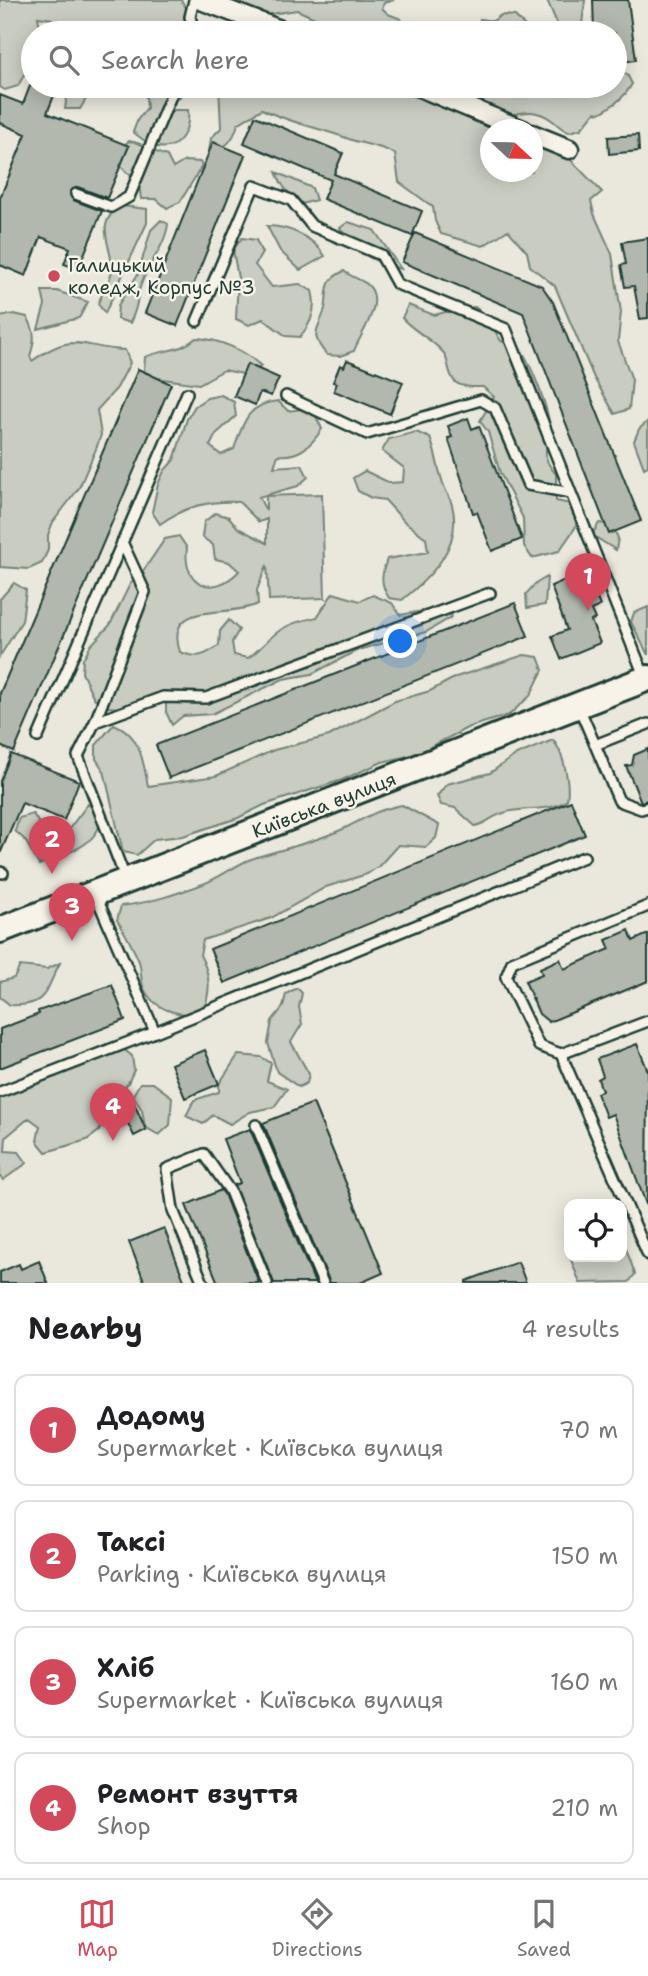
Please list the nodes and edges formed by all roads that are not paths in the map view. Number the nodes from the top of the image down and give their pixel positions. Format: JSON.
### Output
{"nodes":[{"id":1,"x":194,"y":0,"type":"edge"},
{"id":2,"x":201,"y":0,"type":"edge"},
{"id":3,"x":191,"y":21,"type":"edge"},
{"id":4,"x":257,"y":21,"type":"edge"},
{"id":5,"x":170,"y":98,"type":"edge"},
{"id":6,"x":447,"y":98,"type":"edge"},
{"id":7,"x":497,"y":119,"type":"edge"},
{"id":8,"x":543,"y":138,"type":"edge"},
{"id":9,"x":569,"y":149,"type":"dead end"},
{"id":10,"x":76,"y":194,"type":"dead end"},
{"id":11,"x":197,"y":321,"type":"dead end"},
{"id":12,"x":187,"y":393,"type":"dead end"},
{"id":13,"x":286,"y":396,"type":"dead end"},
{"id":14,"x":571,"y":493,"type":"junction"},
{"id":15,"x":122,"y":542,"type":"junction"},
{"id":16,"x":490,"y":593,"type":"dead end"},
{"id":17,"x":647,"y":679,"type":"edge"},
{"id":18,"x":578,"y":705,"type":"junction"},
{"id":19,"x":95,"y":722,"type":"junction"},
{"id":20,"x":648,"y":724,"type":"edge"},
{"id":21,"x":38,"y":737,"type":"dead end"},
{"id":22,"x":595,"y":745,"type":"junction"},
{"id":23,"x":648,"y":807,"type":"edge"},
{"id":24,"x":584,"y":857,"type":"dead end"},
{"id":25,"x":127,"y":882,"type":"junction"},
{"id":26,"x":95,"y":895,"type":"junction"},
{"id":27,"x":648,"y":905,"type":"edge"},
{"id":28,"x":0,"y":930,"type":"edge"},
{"id":29,"x":648,"y":1021,"type":"edge"},
{"id":30,"x":155,"y":1032,"type":"junction"},
{"id":31,"x":561,"y":1054,"type":"junction"},
{"id":32,"x":0,"y":1092,"type":"edge"},
{"id":33,"x":256,"y":1125,"type":"dead end"},
{"id":34,"x":648,"y":1255,"type":"edge"},
{"id":35,"x":203,"y":1283,"type":"edge"},
{"id":36,"x":267,"y":1283,"type":"edge"},
{"id":37,"x":323,"y":1283,"type":"edge"}],
"edges":[{"from":1,"to":3,"type":"lane"},
{"from":2,"to":4,"type":"street"},
{"from":5,"to":10,"type":"lane"},
{"from":6,"to":7,"type":"street"},
{"from":8,"to":9,"type":"street"},
{"from":11,"to":14,"type":"lane"},
{"from":12,"to":15,"type":"lane"},
{"from":13,"to":14,"type":"lane"},
{"from":14,"to":17,"type":"lane"},
{"from":15,"to":19,"type":"lane"},
{"from":15,"to":21,"type":"lane"},
{"from":16,"to":19,"type":"lane"},
{"from":17,"to":18,"type":"main road","name":"Київська вулиця"},
{"from":18,"to":22,"type":"lane"},
{"from":18,"to":25,"type":"main road","name":"Київська вулиця"},
{"from":19,"to":25,"type":"lane"},
{"from":20,"to":22,"type":"lane"},
{"from":22,"to":23,"type":"lane"},
{"from":24,"to":30,"type":"lane"},
{"from":25,"to":26,"type":"main road","name":"Київська вулиця"},
{"from":26,"to":28,"type":"main road","name":"Київська вулиця"},
{"from":26,"to":30,"type":"lane"},
{"from":27,"to":31,"type":"lane"},
{"from":29,"to":31,"type":"lane"},
{"from":30,"to":32,"type":"lane"},
{"from":31,"to":34,"type":"lane"},
{"from":33,"to":37,"type":"lane"},
{"from":35,"to":36,"type":"lane"}]}
